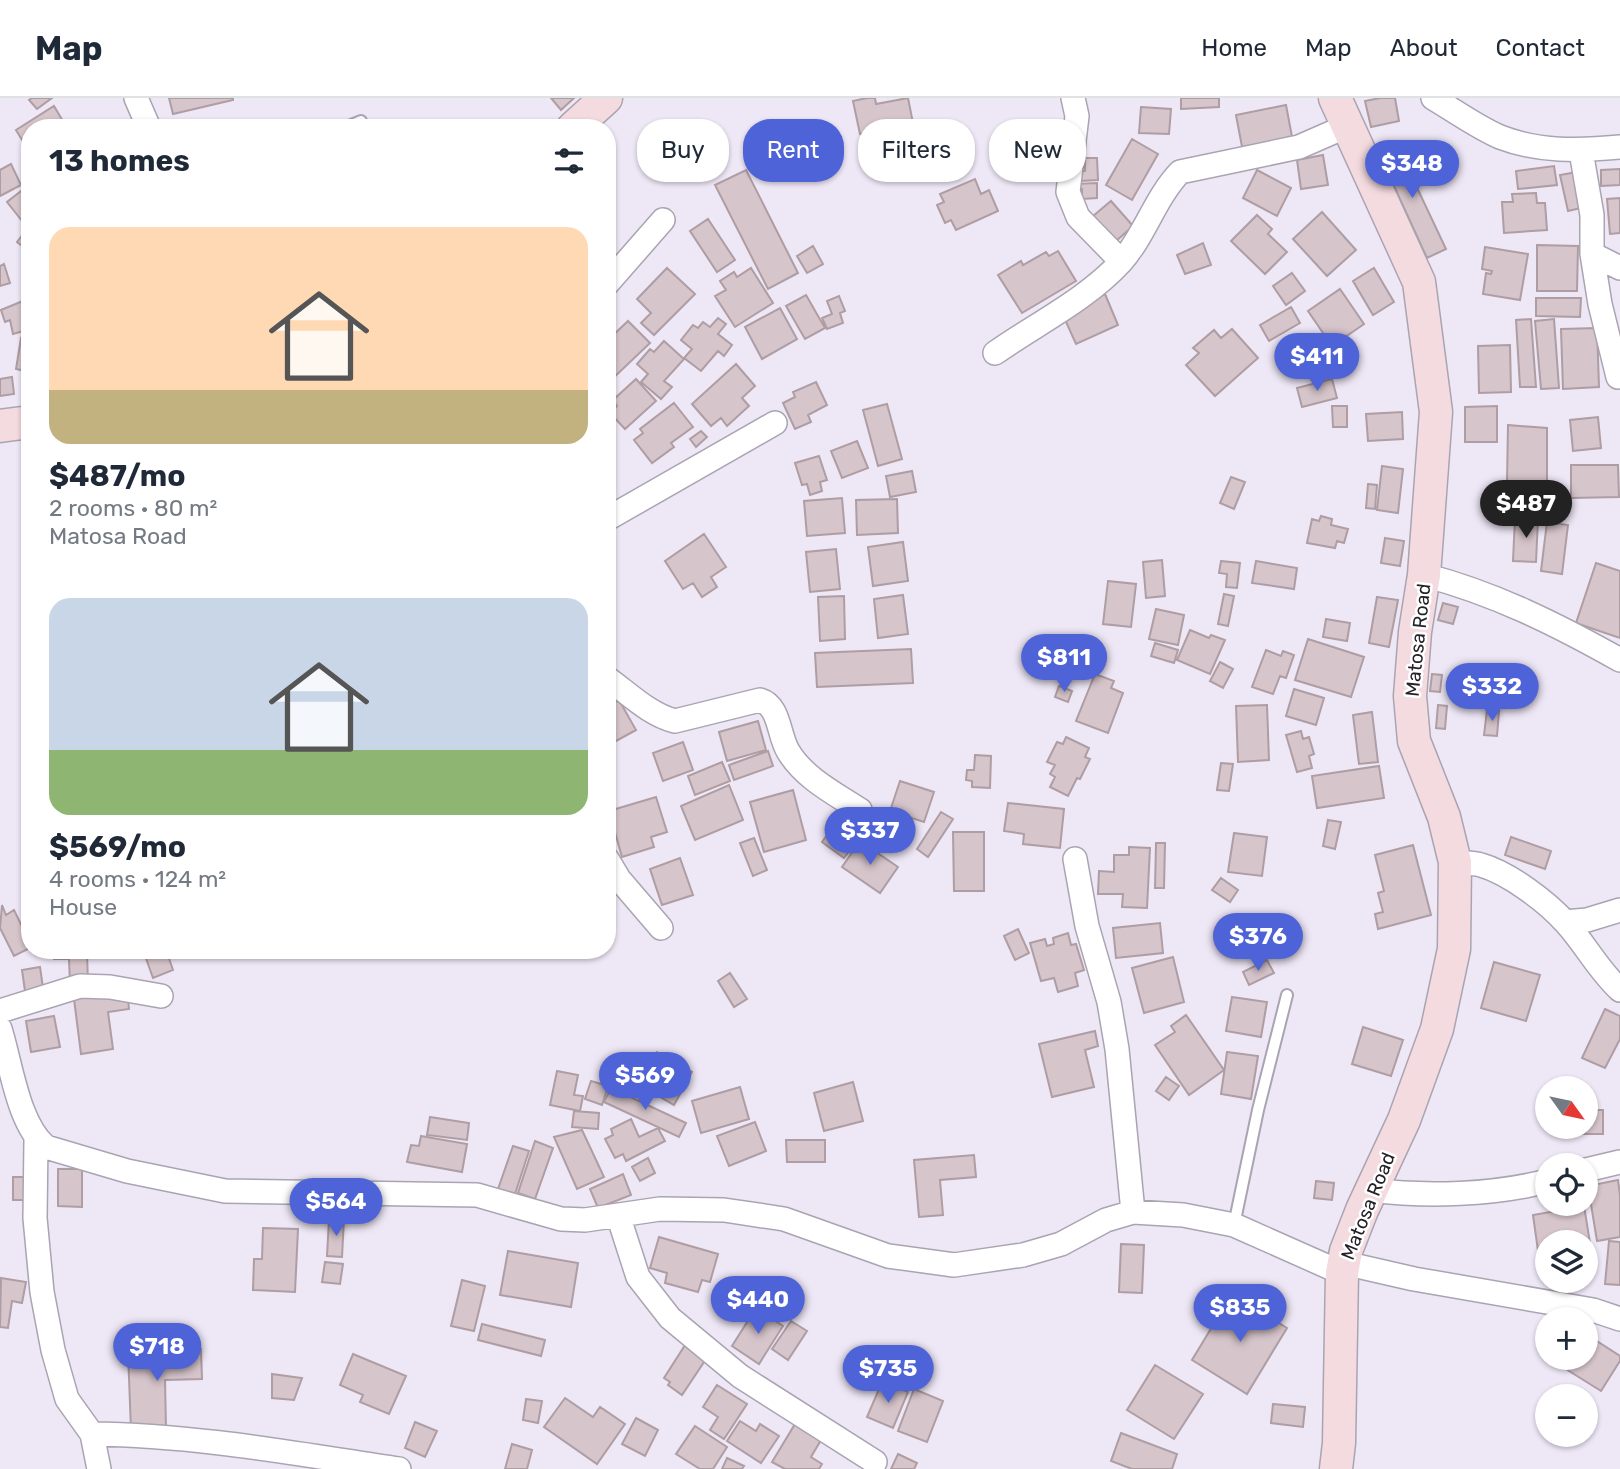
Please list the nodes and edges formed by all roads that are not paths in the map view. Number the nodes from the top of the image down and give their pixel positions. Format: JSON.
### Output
{"nodes":[{"id":1,"x":136,"y":98,"type":"edge"},
{"id":2,"x":607,"y":98,"type":"edge"},
{"id":3,"x":1073,"y":98,"type":"edge"},
{"id":4,"x":1433,"y":98,"type":"edge"},
{"id":5,"x":1341,"y":112,"type":"edge"},
{"id":6,"x":145,"y":119,"type":"edge"},
{"id":7,"x":583,"y":119,"type":"edge"},
{"id":8,"x":1620,"y":147,"type":"edge"},
{"id":9,"x":1581,"y":151,"type":"junction"},
{"id":10,"x":663,"y":220,"type":"dead end"},
{"id":11,"x":1592,"y":254,"type":"junction"},
{"id":12,"x":1121,"y":261,"type":"junction"},
{"id":13,"x":1620,"y":268,"type":"edge"},
{"id":14,"x":616,"y":275,"type":"edge"},
{"id":15,"x":995,"y":353,"type":"dead end"},
{"id":16,"x":1618,"y":377,"type":"dead end"},
{"id":17,"x":21,"y":423,"type":"edge"},
{"id":18,"x":775,"y":423,"type":"dead end"},
{"id":19,"x":0,"y":426,"type":"edge"},
{"id":20,"x":616,"y":514,"type":"edge"},
{"id":21,"x":1424,"y":575,"type":"junction"},
{"id":22,"x":1620,"y":660,"type":"edge"},
{"id":23,"x":616,"y":685,"type":"edge"},
{"id":24,"x":860,"y":810,"type":"dead end"},
{"id":25,"x":1075,"y":859,"type":"dead end"},
{"id":26,"x":1455,"y":862,"type":"junction"},
{"id":27,"x":616,"y":873,"type":"edge"},
{"id":28,"x":1620,"y":910,"type":"edge"},
{"id":29,"x":1565,"y":922,"type":"junction"},
{"id":30,"x":661,"y":928,"type":"dead end"},
{"id":31,"x":1620,"y":990,"type":"edge"},
{"id":32,"x":1287,"y":995,"type":"dead end"},
{"id":33,"x":161,"y":996,"type":"dead end"},
{"id":34,"x":0,"y":1011,"type":"edge"},
{"id":35,"x":0,"y":1029,"type":"edge"},
{"id":36,"x":36,"y":1140,"type":"junction"},
{"id":37,"x":1620,"y":1162,"type":"edge"},
{"id":38,"x":1598,"y":1167,"type":"edge"},
{"id":39,"x":1535,"y":1183,"type":"edge"},
{"id":40,"x":1372,"y":1190,"type":"junction"},
{"id":41,"x":1133,"y":1212,"type":"junction"},
{"id":42,"x":618,"y":1215,"type":"junction"},
{"id":43,"x":1234,"y":1225,"type":"junction"},
{"id":44,"x":1343,"y":1268,"type":"junction"},
{"id":45,"x":1620,"y":1319,"type":"edge"},
{"id":46,"x":92,"y":1434,"type":"junction"},
{"id":47,"x":875,"y":1462,"type":"dead end"},
{"id":48,"x":99,"y":1469,"type":"edge"},
{"id":49,"x":399,"y":1469,"type":"edge"},
{"id":50,"x":1336,"y":1469,"type":"edge"}],
"edges":[{"from":1,"to":6,"type":"street"},
{"from":2,"to":7,"type":"street"},
{"from":3,"to":12,"type":"street"},
{"from":4,"to":9,"type":"street"},
{"from":5,"to":12,"type":"street"},
{"from":5,"to":21,"type":"street","name":"Matosa Road"},
{"from":8,"to":9,"type":"street"},
{"from":9,"to":11,"type":"street"},
{"from":10,"to":14,"type":"street"},
{"from":11,"to":13,"type":"street"},
{"from":11,"to":16,"type":"street"},
{"from":12,"to":15,"type":"street"},
{"from":17,"to":19,"type":"street"},
{"from":18,"to":20,"type":"street"},
{"from":21,"to":22,"type":"street"},
{"from":21,"to":26,"type":"street","name":"Matosa Road"},
{"from":23,"to":24,"type":"street"},
{"from":25,"to":41,"type":"street"},
{"from":26,"to":29,"type":"street"},
{"from":26,"to":40,"type":"street","name":"Matosa Road"},
{"from":27,"to":30,"type":"street"},
{"from":28,"to":29,"type":"street"},
{"from":29,"to":31,"type":"street"},
{"from":32,"to":43,"type":"lane"},
{"from":33,"to":34,"type":"street"},
{"from":35,"to":36,"type":"street"},
{"from":36,"to":42,"type":"street"},
{"from":36,"to":46,"type":"street"},
{"from":37,"to":38,"type":"street"},
{"from":39,"to":40,"type":"street"},
{"from":40,"to":44,"type":"street","name":"Matosa Road"},
{"from":41,"to":42,"type":"street"},
{"from":41,"to":43,"type":"street"},
{"from":42,"to":47,"type":"street"},
{"from":43,"to":44,"type":"street"},
{"from":44,"to":45,"type":"street"},
{"from":44,"to":50,"type":"street","name":"Matosa Road"},
{"from":46,"to":48,"type":"street"},
{"from":46,"to":49,"type":"street"}]}
